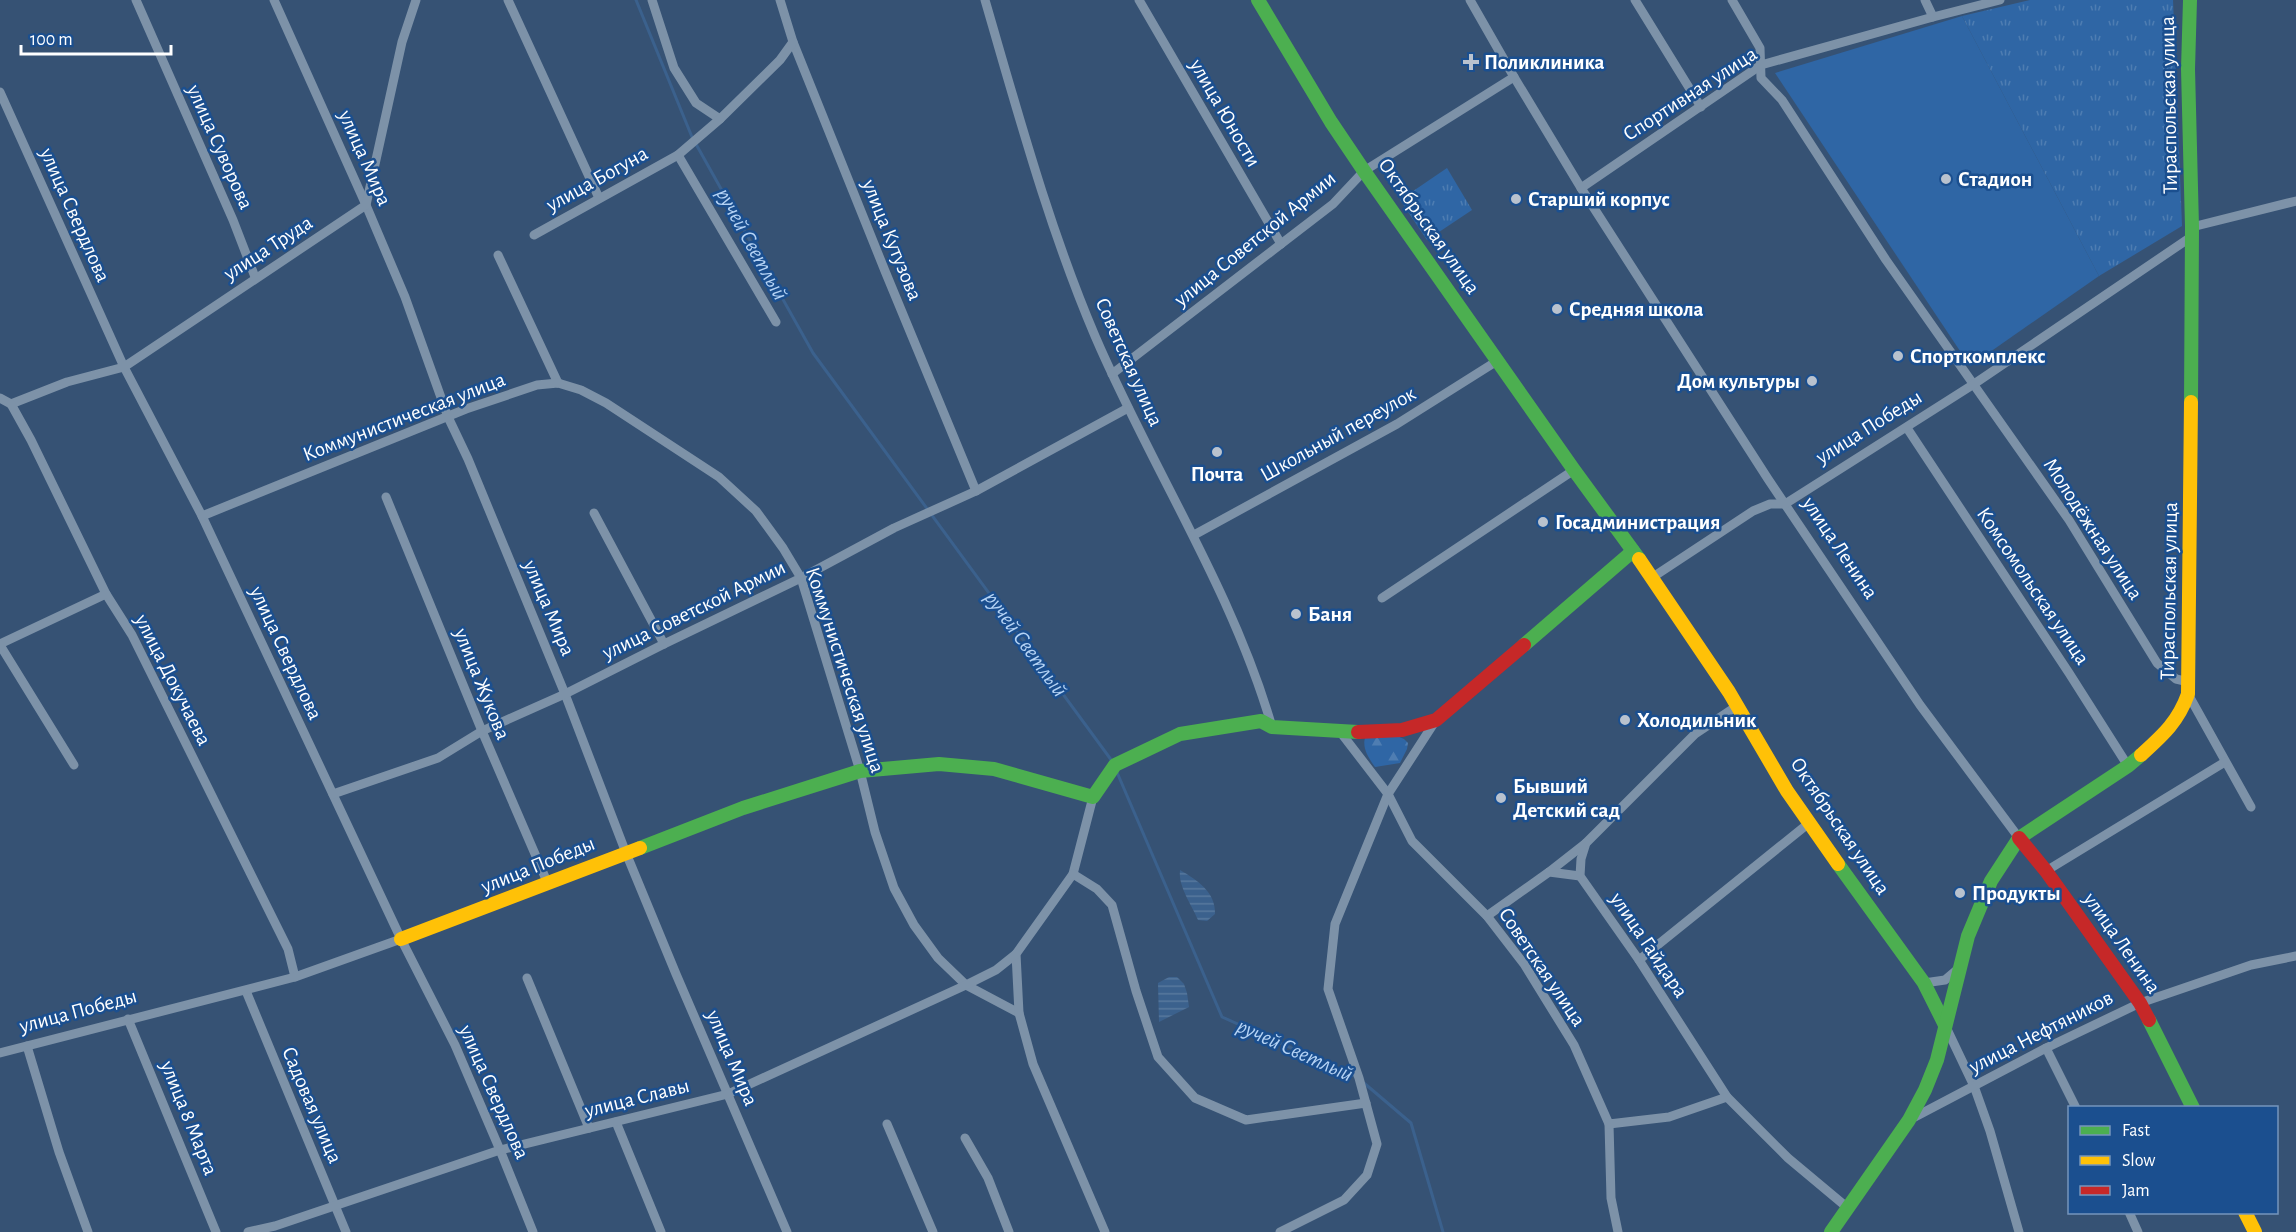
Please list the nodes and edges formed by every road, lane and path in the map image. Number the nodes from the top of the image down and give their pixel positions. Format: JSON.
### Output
{"nodes":[{"id":1,"x":136,"y":0,"type":"edge"},
{"id":2,"x":274,"y":0,"type":"edge"},
{"id":3,"x":416,"y":0,"type":"edge"},
{"id":4,"x":508,"y":0,"type":"edge"},
{"id":5,"x":652,"y":0,"type":"edge"},
{"id":6,"x":985,"y":0,"type":"edge"},
{"id":7,"x":1139,"y":0,"type":"edge"},
{"id":8,"x":1258,"y":0,"type":"edge"},
{"id":9,"x":1470,"y":0,"type":"edge"},
{"id":10,"x":1635,"y":0,"type":"edge"},
{"id":11,"x":1732,"y":0,"type":"edge"},
{"id":12,"x":1925,"y":0,"type":"edge"},
{"id":13,"x":2000,"y":0,"type":"edge"},
{"id":14,"x":2190,"y":0,"type":"edge"},
{"id":15,"x":782,"y":1,"type":"edge"},
{"id":16,"x":1933,"y":17,"type":"junction"},
{"id":17,"x":793,"y":42,"type":"junction"},
{"id":18,"x":1761,"y":65,"type":"junction"},
{"id":19,"x":1514,"y":77,"type":"junction"},
{"id":20,"x":0,"y":92,"type":"edge"},
{"id":21,"x":1701,"y":107,"type":"junction"},
{"id":22,"x":720,"y":119,"type":"junction"},
{"id":23,"x":678,"y":155,"type":"junction"},
{"id":24,"x":1364,"y":171,"type":"junction"},
{"id":25,"x":1581,"y":188,"type":"junction"},
{"id":26,"x":599,"y":198,"type":"junction"},
{"id":27,"x":2296,"y":201,"type":"edge"},
{"id":28,"x":366,"y":205,"type":"junction"},
{"id":29,"x":2192,"y":232,"type":"junction"},
{"id":30,"x":534,"y":235,"type":"dead end"},
{"id":31,"x":1281,"y":244,"type":"junction"},
{"id":32,"x":498,"y":255,"type":"dead end"},
{"id":33,"x":255,"y":277,"type":"junction"},
{"id":34,"x":776,"y":322,"type":"dead end"},
{"id":35,"x":1497,"y":361,"type":"junction"},
{"id":36,"x":124,"y":367,"type":"junction"},
{"id":37,"x":1112,"y":374,"type":"junction"},
{"id":38,"x":558,"y":383,"type":"junction"},
{"id":39,"x":1974,"y":384,"type":"junction"},
{"id":40,"x":0,"y":398,"type":"edge"},
{"id":41,"x":11,"y":404,"type":"junction"},
{"id":42,"x":1128,"y":408,"type":"junction"},
{"id":43,"x":448,"y":417,"type":"junction"},
{"id":44,"x":1907,"y":428,"type":"junction"},
{"id":45,"x":1574,"y":470,"type":"junction"},
{"id":46,"x":976,"y":490,"type":"junction"},
{"id":47,"x":386,"y":497,"type":"dead end"},
{"id":48,"x":1785,"y":504,"type":"junction"},
{"id":49,"x":594,"y":513,"type":"dead end"},
{"id":50,"x":202,"y":516,"type":"junction"},
{"id":51,"x":1194,"y":536,"type":"junction"},
{"id":52,"x":1633,"y":551,"type":"junction"},
{"id":53,"x":1653,"y":577,"type":"junction"},
{"id":54,"x":801,"y":578,"type":"junction"},
{"id":55,"x":106,"y":594,"type":"junction"},
{"id":56,"x":1382,"y":598,"type":"dead end"},
{"id":57,"x":0,"y":644,"type":"edge"},
{"id":58,"x":664,"y":644,"type":"junction"},
{"id":59,"x":2189,"y":688,"type":"junction"},
{"id":60,"x":565,"y":694,"type":"junction"},
{"id":61,"x":1737,"y":706,"type":"junction"},
{"id":62,"x":1437,"y":720,"type":"junction"},
{"id":63,"x":1272,"y":727,"type":"junction"},
{"id":64,"x":1338,"y":729,"type":"junction"},
{"id":65,"x":482,"y":731,"type":"junction"},
{"id":66,"x":2225,"y":762,"type":"junction"},
{"id":67,"x":74,"y":765,"type":"dead end"},
{"id":68,"x":2128,"y":766,"type":"junction"},
{"id":69,"x":860,"y":771,"type":"junction"},
{"id":70,"x":333,"y":794,"type":"junction"},
{"id":71,"x":1388,"y":795,"type":"junction"},
{"id":72,"x":1093,"y":797,"type":"junction"},
{"id":73,"x":2251,"y":807,"type":"dead end"},
{"id":74,"x":1809,"y":823,"type":"junction"},
{"id":75,"x":2019,"y":838,"type":"junction"},
{"id":76,"x":1586,"y":843,"type":"junction"},
{"id":77,"x":626,"y":853,"type":"junction"},
{"id":78,"x":2046,"y":871,"type":"junction"},
{"id":79,"x":1549,"y":872,"type":"junction"},
{"id":80,"x":1073,"y":874,"type":"junction"},
{"id":81,"x":1580,"y":876,"type":"junction"},
{"id":82,"x":548,"y":884,"type":"junction"},
{"id":83,"x":1487,"y":916,"type":"junction"},
{"id":84,"x":401,"y":939,"type":"junction"},
{"id":85,"x":1016,"y":954,"type":"junction"},
{"id":86,"x":2296,"y":956,"type":"edge"},
{"id":87,"x":1639,"y":960,"type":"junction"},
{"id":88,"x":1961,"y":964,"type":"junction"},
{"id":89,"x":295,"y":977,"type":"junction"},
{"id":90,"x":527,"y":978,"type":"dead end"},
{"id":91,"x":1924,"y":983,"type":"junction"},
{"id":92,"x":966,"y":985,"type":"junction"},
{"id":93,"x":246,"y":991,"type":"junction"},
{"id":94,"x":2140,"y":1003,"type":"junction"},
{"id":95,"x":1019,"y":1013,"type":"junction"},
{"id":96,"x":128,"y":1019,"type":"junction"},
{"id":97,"x":1945,"y":1025,"type":"junction"},
{"id":98,"x":27,"y":1046,"type":"junction"},
{"id":99,"x":2046,"y":1048,"type":"junction"},
{"id":100,"x":0,"y":1053,"type":"edge"},
{"id":101,"x":1974,"y":1086,"type":"junction"},
{"id":102,"x":728,"y":1094,"type":"junction"},
{"id":103,"x":1727,"y":1097,"type":"junction"},
{"id":104,"x":1366,"y":1103,"type":"junction"},
{"id":105,"x":2075,"y":1106,"type":"edge"},
{"id":106,"x":2192,"y":1106,"type":"edge"},
{"id":107,"x":1909,"y":1120,"type":"junction"},
{"id":108,"x":616,"y":1122,"type":"junction"},
{"id":109,"x":887,"y":1124,"type":"dead end"},
{"id":110,"x":1609,"y":1124,"type":"junction"},
{"id":111,"x":589,"y":1128,"type":"junction"},
{"id":112,"x":965,"y":1138,"type":"dead end"},
{"id":113,"x":500,"y":1150,"type":"junction"},
{"id":114,"x":335,"y":1206,"type":"junction"},
{"id":115,"x":1849,"y":1209,"type":"junction"},
{"id":116,"x":2130,"y":1214,"type":"edge"},
{"id":117,"x":2246,"y":1214,"type":"edge"},
{"id":118,"x":88,"y":1232,"type":"edge"},
{"id":119,"x":216,"y":1232,"type":"edge"},
{"id":120,"x":248,"y":1232,"type":"edge"},
{"id":121,"x":346,"y":1232,"type":"edge"},
{"id":122,"x":533,"y":1232,"type":"edge"},
{"id":123,"x":661,"y":1232,"type":"edge"},
{"id":124,"x":788,"y":1232,"type":"edge"},
{"id":125,"x":933,"y":1232,"type":"edge"},
{"id":126,"x":1009,"y":1232,"type":"edge"},
{"id":127,"x":1106,"y":1232,"type":"edge"},
{"id":128,"x":1280,"y":1232,"type":"edge"},
{"id":129,"x":1618,"y":1232,"type":"edge"},
{"id":130,"x":1831,"y":1232,"type":"edge"},
{"id":131,"x":2019,"y":1232,"type":"edge"},
{"id":132,"x":2139,"y":1232,"type":"edge"},
{"id":133,"x":2255,"y":1232,"type":"edge"}],
"edges":[{"from":1,"to":33,"type":"street","name":"улица Суворова"},
{"from":2,"to":28,"type":"street","name":"улица Мира"},
{"from":3,"to":28,"type":"street"},
{"from":4,"to":26,"type":"street"},
{"from":5,"to":22,"type":"street"},
{"from":6,"to":37,"type":"street","name":"Советская улица"},
{"from":7,"to":31,"type":"street","name":"улица Юности"},
{"from":8,"to":24,"type":"street","name":"Октябрьская улица"},
{"from":9,"to":19,"type":"street","name":"улица Ленина"},
{"from":10,"to":21,"type":"street"},
{"from":11,"to":18,"type":"street"},
{"from":12,"to":16,"type":"street"},
{"from":13,"to":16,"type":"street","name":"Спортивная улица"},
{"from":14,"to":29,"type":"street","name":"Тираспольская улица"},
{"from":15,"to":17,"type":"street","name":"улица Кутузова"},
{"from":16,"to":18,"type":"street","name":"Спортивная улица"},
{"from":17,"to":22,"type":"street","name":"улица Богуна"},
{"from":17,"to":46,"type":"street","name":"улица Кутузова"},
{"from":18,"to":21,"type":"street","name":"Спортивная улица"},
{"from":18,"to":39,"type":"street","name":"Молодёжная улица"},
{"from":19,"to":24,"type":"street","name":"улица Советской Армии"},
{"from":19,"to":25,"type":"street","name":"улица Ленина"},
{"from":20,"to":36,"type":"street","name":"улица Свердлова"},
{"from":21,"to":25,"type":"street","name":"Спортивная улица"},
{"from":22,"to":23,"type":"street","name":"улица Богуна"},
{"from":23,"to":26,"type":"street","name":"улица Богуна"},
{"from":23,"to":34,"type":"street","name":"улица Богуна"},
{"from":24,"to":31,"type":"street","name":"улица Советской Армии"},
{"from":24,"to":35,"type":"street","name":"Октябрьская улица"},
{"from":25,"to":48,"type":"street","name":"улица Ленина"},
{"from":26,"to":30,"type":"street","name":"улица Богуна"},
{"from":27,"to":29,"type":"street","name":"улица Победы"},
{"from":28,"to":33,"type":"street","name":"улица Труда"},
{"from":28,"to":43,"type":"street","name":"улица Мира"},
{"from":29,"to":39,"type":"street","name":"улица Победы"},
{"from":29,"to":59,"type":"street","name":"Тираспольская улица"},
{"from":31,"to":37,"type":"street","name":"улица Советской Армии"},
{"from":32,"to":38,"type":"street"},
{"from":33,"to":36,"type":"street","name":"улица Труда"},
{"from":35,"to":45,"type":"street","name":"Октябрьская улица"},
{"from":35,"to":51,"type":"street","name":"Школьный переулок"},
{"from":36,"to":41,"type":"street","name":"улица Труда"},
{"from":36,"to":50,"type":"street","name":"улица Свердлова"},
{"from":37,"to":42,"type":"street","name":"Советская улица"},
{"from":38,"to":43,"type":"street","name":"Коммунистическая улица"},
{"from":38,"to":54,"type":"street","name":"Коммунистическая улица"},
{"from":39,"to":44,"type":"street","name":"улица Победы"},
{"from":39,"to":59,"type":"street","name":"Молодёжная улица"},
{"from":40,"to":41,"type":"street"},
{"from":41,"to":55,"type":"street","name":"улица Докучаева"},
{"from":42,"to":46,"type":"street","name":"улица Советской Армии"},
{"from":42,"to":51,"type":"street","name":"Советская улица"},
{"from":43,"to":50,"type":"street","name":"Коммунистическая улица"},
{"from":43,"to":60,"type":"street","name":"улица Мира"},
{"from":44,"to":48,"type":"street","name":"улица Победы"},
{"from":44,"to":68,"type":"street","name":"Комсомольская улица"},
{"from":45,"to":52,"type":"street","name":"Октябрьская улица"},
{"from":45,"to":56,"type":"street"},
{"from":46,"to":54,"type":"street","name":"улица Советской Армии"},
{"from":47,"to":65,"type":"street","name":"улица Жукова"},
{"from":48,"to":53,"type":"street","name":"улица Победы"},
{"from":48,"to":75,"type":"street","name":"улица Ленина"},
{"from":49,"to":58,"type":"street"},
{"from":50,"to":70,"type":"street","name":"улица Свердлова"},
{"from":51,"to":63,"type":"street","name":"Советская улица"},
{"from":52,"to":53,"type":"street","name":"Октябрьская улица"},
{"from":52,"to":62,"type":"street"},
{"from":53,"to":61,"type":"street","name":"Октябрьская улица"},
{"from":54,"to":58,"type":"street","name":"улица Советской Армии"},
{"from":54,"to":69,"type":"street","name":"Коммунистическая улица"},
{"from":55,"to":57,"type":"street"},
{"from":55,"to":89,"type":"street","name":"улица Докучаева"},
{"from":57,"to":67,"type":"street"},
{"from":58,"to":60,"type":"street","name":"улица Советской Армии"},
{"from":59,"to":66,"type":"street"},
{"from":59,"to":68,"type":"street","name":"Тираспольская улица"},
{"from":60,"to":65,"type":"street","name":"улица Советской Армии"},
{"from":60,"to":77,"type":"street","name":"улица Мира"},
{"from":61,"to":74,"type":"street","name":"Октябрьская улица"},
{"from":61,"to":76,"type":"street"},
{"from":62,"to":64,"type":"street"},
{"from":62,"to":71,"type":"street"},
{"from":63,"to":64,"type":"street"},
{"from":63,"to":72,"type":"street"},
{"from":64,"to":71,"type":"street","name":"Советская улица"},
{"from":65,"to":70,"type":"street","name":"улица Советской Армии"},
{"from":65,"to":82,"type":"street","name":"улица Жукова"},
{"from":66,"to":73,"type":"street"},
{"from":66,"to":78,"type":"street"},
{"from":68,"to":75,"type":"street","name":"Тираспольская улица"},
{"from":69,"to":72,"type":"street","name":"улица Победы"},
{"from":69,"to":77,"type":"street","name":"улица Победы"},
{"from":69,"to":92,"type":"street","name":"Коммунистическая улица"},
{"from":70,"to":84,"type":"street","name":"улица Свердлова"},
{"from":71,"to":83,"type":"street","name":"Советская улица"},
{"from":71,"to":104,"type":"street"},
{"from":72,"to":80,"type":"street"},
{"from":74,"to":87,"type":"street"},
{"from":74,"to":91,"type":"street","name":"Октябрьская улица"},
{"from":75,"to":78,"type":"street","name":"улица Ленина"},
{"from":75,"to":88,"type":"street","name":"Тираспольская улица"},
{"from":76,"to":79,"type":"street"},
{"from":76,"to":81,"type":"street"},
{"from":77,"to":82,"type":"street","name":"улица Победы"},
{"from":77,"to":102,"type":"street","name":"улица Мира"},
{"from":78,"to":94,"type":"street","name":"улица Ленина"},
{"from":79,"to":81,"type":"street"},
{"from":79,"to":83,"type":"street"},
{"from":80,"to":85,"type":"street"},
{"from":80,"to":104,"type":"street"},
{"from":81,"to":87,"type":"street","name":"улица Гайдара"},
{"from":82,"to":84,"type":"street","name":"улица Победы"},
{"from":83,"to":110,"type":"street","name":"Советская улица"},
{"from":84,"to":89,"type":"street","name":"улица Победы"},
{"from":84,"to":113,"type":"street","name":"улица Свердлова"},
{"from":85,"to":92,"type":"street","name":"улица Славы"},
{"from":85,"to":95,"type":"street"},
{"from":86,"to":94,"type":"street","name":"улица Нефтяников"},
{"from":87,"to":103,"type":"street","name":"улица Гайдара"},
{"from":88,"to":91,"type":"street"},
{"from":88,"to":97,"type":"street","name":"Тираспольская улица"},
{"from":89,"to":93,"type":"street","name":"улица Победы"},
{"from":90,"to":111,"type":"street"},
{"from":91,"to":97,"type":"street","name":"Октябрьская улица"},
{"from":92,"to":95,"type":"street","name":"Коммунистическая улица"},
{"from":92,"to":102,"type":"street","name":"улица Славы"},
{"from":93,"to":96,"type":"street","name":"улица Победы"},
{"from":93,"to":114,"type":"street","name":"Садовая улица"},
{"from":94,"to":99,"type":"street","name":"улица Нефтяников"},
{"from":94,"to":106,"type":"street","name":"улица Ленина"},
{"from":95,"to":127,"type":"street"},
{"from":96,"to":98,"type":"street","name":"улица Победы"},
{"from":96,"to":119,"type":"street","name":"улица 8 Марта"},
{"from":97,"to":101,"type":"street","name":"Октябрьская улица"},
{"from":97,"to":107,"type":"street","name":"Тираспольская улица"},
{"from":98,"to":100,"type":"street","name":"улица Победы"},
{"from":98,"to":118,"type":"street"},
{"from":99,"to":101,"type":"street","name":"улица Нефтяников"},
{"from":99,"to":105,"type":"street"},
{"from":101,"to":107,"type":"street","name":"улица Нефтяников"},
{"from":101,"to":131,"type":"street","name":"Октябрьская улица"},
{"from":102,"to":108,"type":"street","name":"улица Славы"},
{"from":102,"to":124,"type":"street","name":"улица Мира"},
{"from":103,"to":110,"type":"street"},
{"from":103,"to":115,"type":"street","name":"улица Гайдара"},
{"from":104,"to":128,"type":"street"},
{"from":107,"to":115,"type":"street","name":"Тираспольская улица"},
{"from":108,"to":111,"type":"street","name":"улица Славы"},
{"from":108,"to":123,"type":"street"},
{"from":109,"to":125,"type":"street"},
{"from":110,"to":129,"type":"street","name":"Советская улица"},
{"from":111,"to":113,"type":"street","name":"улица Славы"},
{"from":112,"to":126,"type":"street"},
{"from":113,"to":114,"type":"street","name":"улица Славы"},
{"from":113,"to":122,"type":"street","name":"улица Свердлова"},
{"from":114,"to":120,"type":"street","name":"улица Славы"},
{"from":114,"to":121,"type":"street","name":"Садовая улица"},
{"from":115,"to":130,"type":"street","name":"Тираспольская улица"},
{"from":116,"to":132,"type":"street"},
{"from":117,"to":133,"type":"street"}]}
